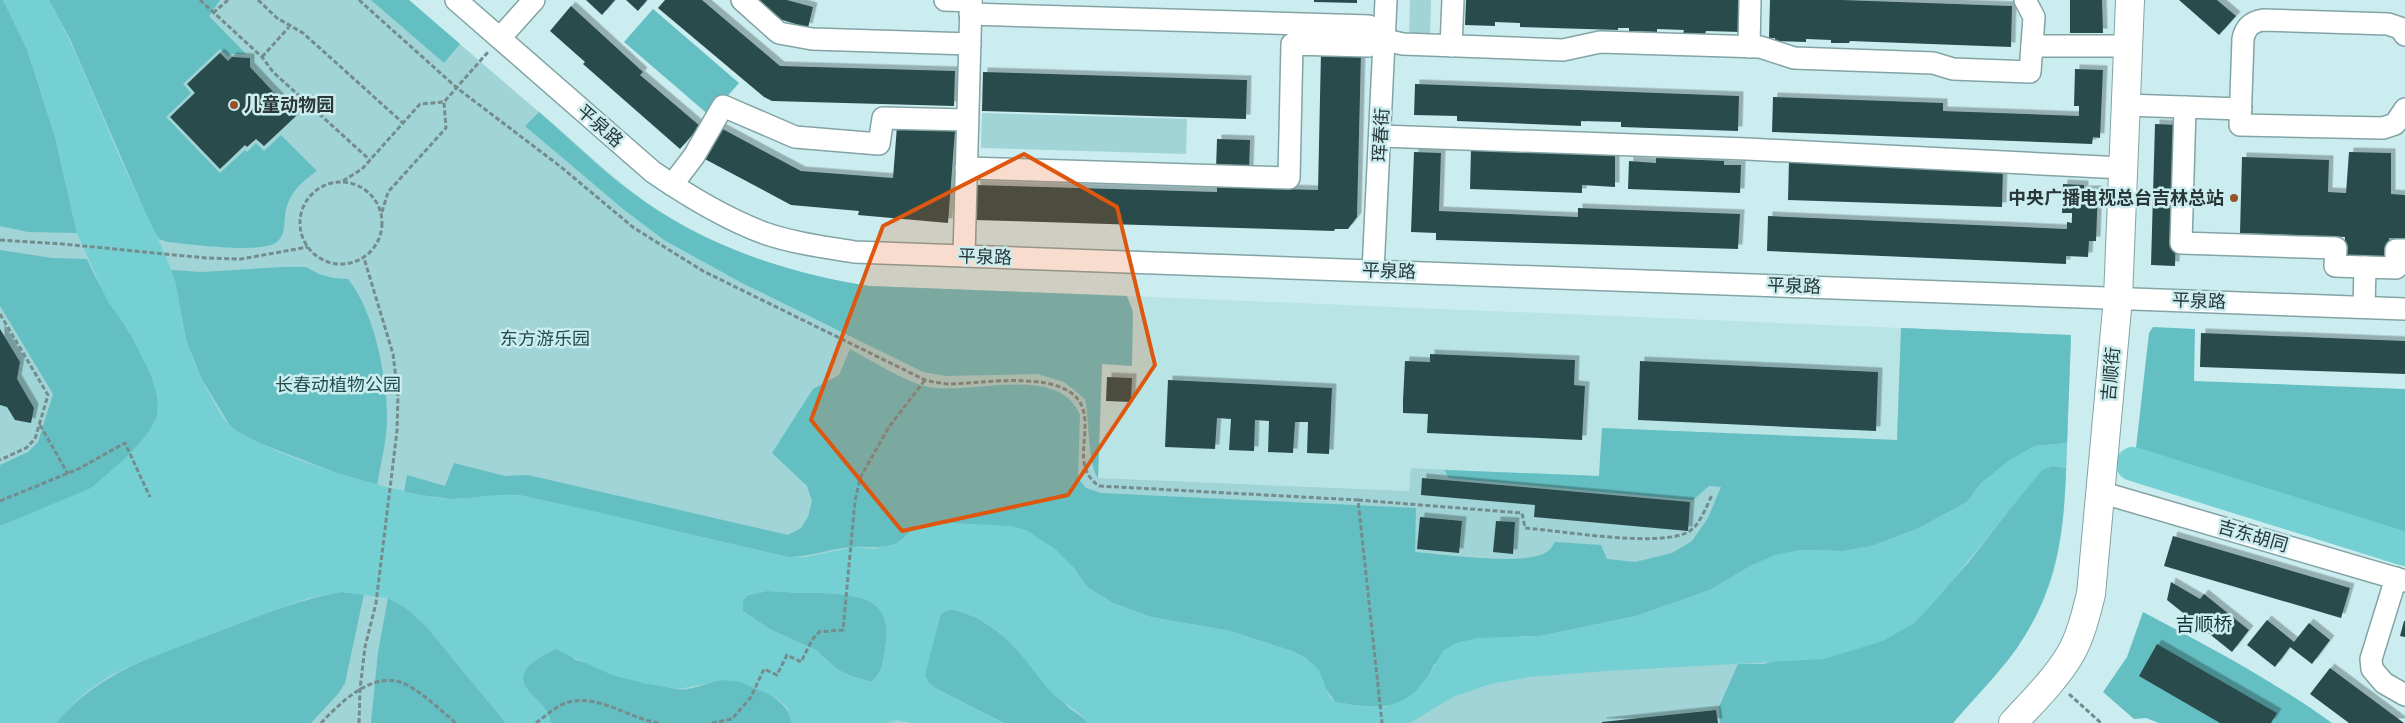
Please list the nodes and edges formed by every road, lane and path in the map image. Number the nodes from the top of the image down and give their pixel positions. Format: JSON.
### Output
{"nodes":[{"id":1,"x":200,"y":0,"type":"edge"},
{"id":2,"x":228,"y":0,"type":"edge"},
{"id":3,"x":258,"y":0,"type":"edge"},
{"id":4,"x":359,"y":0,"type":"edge"},
{"id":5,"x":456,"y":0,"type":"edge"},
{"id":6,"x":534,"y":0,"type":"edge"},
{"id":7,"x":742,"y":0,"type":"edge"},
{"id":8,"x":945,"y":0,"type":"edge"},
{"id":9,"x":1386,"y":0,"type":"edge"},
{"id":10,"x":1453,"y":0,"type":"edge"},
{"id":11,"x":1750,"y":0,"type":"edge"},
{"id":12,"x":2026,"y":0,"type":"edge"},
{"id":13,"x":2130,"y":0,"type":"edge"},
{"id":14,"x":971,"y":5,"type":"edge"},
{"id":15,"x":213,"y":13,"type":"junction"},
{"id":16,"x":290,"y":27,"type":"junction"},
{"id":17,"x":2405,"y":34,"type":"edge"},
{"id":18,"x":500,"y":38,"type":"junction"},
{"id":19,"x":1385,"y":40,"type":"junction"},
{"id":20,"x":970,"y":44,"type":"junction"},
{"id":21,"x":1451,"y":46,"type":"junction"},
{"id":22,"x":2032,"y":46,"type":"junction"},
{"id":23,"x":2128,"y":46,"type":"junction"},
{"id":24,"x":1749,"y":47,"type":"junction"},
{"id":25,"x":262,"y":57,"type":"junction"},
{"id":26,"x":457,"y":88,"type":"junction"},
{"id":27,"x":444,"y":102,"type":"junction"},
{"id":28,"x":2126,"y":105,"type":"junction"},
{"id":29,"x":2185,"y":107,"type":"junction"},
{"id":30,"x":2405,"y":108,"type":"edge"},
{"id":31,"x":2241,"y":109,"type":"junction"},
{"id":32,"x":968,"y":120,"type":"junction"},
{"id":33,"x":403,"y":123,"type":"junction"},
{"id":34,"x":1381,"y":136,"type":"junction"},
{"id":35,"x":370,"y":160,"type":"junction"},
{"id":36,"x":966,"y":168,"type":"junction"},
{"id":37,"x":2124,"y":168,"type":"junction"},
{"id":38,"x":343,"y":181,"type":"junction"},
{"id":39,"x":672,"y":185,"type":"junction"},
{"id":40,"x":381,"y":213,"type":"junction"},
{"id":41,"x":0,"y":240,"type":"edge"},
{"id":42,"x":308,"y":247,"type":"junction"},
{"id":43,"x":2405,"y":250,"type":"edge"},
{"id":44,"x":964,"y":256,"type":"junction"},
{"id":45,"x":364,"y":258,"type":"junction"},
{"id":46,"x":2365,"y":267,"type":"junction"},
{"id":47,"x":1373,"y":271,"type":"junction"},
{"id":48,"x":2118,"y":298,"type":"junction"},
{"id":49,"x":2364,"y":307,"type":"junction"},
{"id":50,"x":2405,"y":308,"type":"edge"},
{"id":51,"x":0,"y":314,"type":"edge"},
{"id":52,"x":925,"y":380,"type":"junction"},
{"id":53,"x":39,"y":424,"type":"junction"},
{"id":54,"x":0,"y":460,"type":"edge"},
{"id":55,"x":68,"y":474,"type":"junction"},
{"id":56,"x":2100,"y":492,"type":"junction"},
{"id":57,"x":1712,"y":495,"type":"dead end"},
{"id":58,"x":150,"y":497,"type":"dead end"},
{"id":59,"x":1358,"y":500,"type":"junction"},
{"id":60,"x":0,"y":501,"type":"edge"},
{"id":61,"x":2400,"y":579,"type":"edge"},
{"id":62,"x":2052,"y":678,"type":"junction"},
{"id":63,"x":360,"y":689,"type":"junction"},
{"id":64,"x":2405,"y":694,"type":"edge"},
{"id":65,"x":321,"y":723,"type":"edge"},
{"id":66,"x":359,"y":723,"type":"edge"},
{"id":67,"x":456,"y":723,"type":"edge"},
{"id":68,"x":536,"y":723,"type":"edge"},
{"id":69,"x":661,"y":723,"type":"edge"},
{"id":70,"x":712,"y":723,"type":"edge"},
{"id":71,"x":1382,"y":723,"type":"edge"},
{"id":72,"x":2013,"y":723,"type":"edge"},
{"id":73,"x":2101,"y":723,"type":"edge"}],
"edges":[{"from":1,"to":15,"type":"path"},
{"from":2,"to":15,"type":"path"},
{"from":3,"to":16,"type":"path"},
{"from":4,"to":26,"type":"path"},
{"from":5,"to":18,"type":"street","name":"平泉路"},
{"from":6,"to":18,"type":"street"},
{"from":7,"to":20,"type":"street"},
{"from":8,"to":14,"type":"street"},
{"from":9,"to":19,"type":"street","name":"珲春街"},
{"from":10,"to":21,"type":"street"},
{"from":11,"to":24,"type":"street"},
{"from":12,"to":22,"type":"street"},
{"from":13,"to":23,"type":"main road","name":"吉顺街"},
{"from":14,"to":19,"type":"street"},
{"from":14,"to":20,"type":"street"},
{"from":15,"to":25,"type":"path"},
{"from":16,"to":25,"type":"path"},
{"from":16,"to":33,"type":"path"},
{"from":17,"to":31,"type":"street"},
{"from":18,"to":26,"type":"path"},
{"from":18,"to":39,"type":"street","name":"平泉路"},
{"from":19,"to":21,"type":"street"},
{"from":19,"to":34,"type":"street","name":"珲春街"},
{"from":19,"to":36,"type":"street"},
{"from":20,"to":32,"type":"street"},
{"from":21,"to":24,"type":"street"},
{"from":22,"to":23,"type":"street"},
{"from":22,"to":24,"type":"street"},
{"from":23,"to":28,"type":"main road","name":"吉顺街"},
{"from":25,"to":35,"type":"path"},
{"from":26,"to":27,"type":"path"},
{"from":26,"to":52,"type":"path"},
{"from":27,"to":33,"type":"path"},
{"from":27,"to":40,"type":"path"},
{"from":28,"to":29,"type":"street"},
{"from":28,"to":37,"type":"main road","name":"吉顺街"},
{"from":29,"to":31,"type":"street"},
{"from":29,"to":46,"type":"street"},
{"from":30,"to":31,"type":"street"},
{"from":32,"to":36,"type":"street"},
{"from":32,"to":39,"type":"street"},
{"from":33,"to":35,"type":"path"},
{"from":34,"to":37,"type":"street"},
{"from":34,"to":47,"type":"street","name":"珲春街"},
{"from":35,"to":38,"type":"path"},
{"from":36,"to":44,"type":"street"},
{"from":37,"to":48,"type":"main road","name":"吉顺街"},
{"from":38,"to":40,"type":"path"},
{"from":38,"to":42,"type":"path"},
{"from":39,"to":44,"type":"street","name":"平泉路"},
{"from":40,"to":45,"type":"path"},
{"from":41,"to":42,"type":"path"},
{"from":42,"to":45,"type":"path"},
{"from":43,"to":46,"type":"street"},
{"from":44,"to":47,"type":"street","name":"平泉路"},
{"from":45,"to":63,"type":"path"},
{"from":46,"to":49,"type":"street"},
{"from":47,"to":48,"type":"street","name":"平泉路"},
{"from":48,"to":49,"type":"street","name":"平泉路"},
{"from":48,"to":56,"type":"main road","name":"吉顺街"},
{"from":49,"to":50,"type":"street","name":"平泉路"},
{"from":51,"to":53,"type":"path"},
{"from":52,"to":59,"type":"path"},
{"from":52,"to":70,"type":"path"},
{"from":53,"to":54,"type":"path"},
{"from":53,"to":55,"type":"path"},
{"from":55,"to":58,"type":"path"},
{"from":55,"to":60,"type":"path"},
{"from":56,"to":61,"type":"street","name":"吉东胡同"},
{"from":56,"to":62,"type":"main road","name":"吉顺街"},
{"from":57,"to":59,"type":"path"},
{"from":59,"to":71,"type":"path"},
{"from":61,"to":64,"type":"street"},
{"from":62,"to":72,"type":"main road","name":"吉顺街"},
{"from":62,"to":73,"type":"path"},
{"from":63,"to":65,"type":"path"},
{"from":63,"to":66,"type":"path"},
{"from":63,"to":67,"type":"path"},
{"from":68,"to":69,"type":"path"}]}
